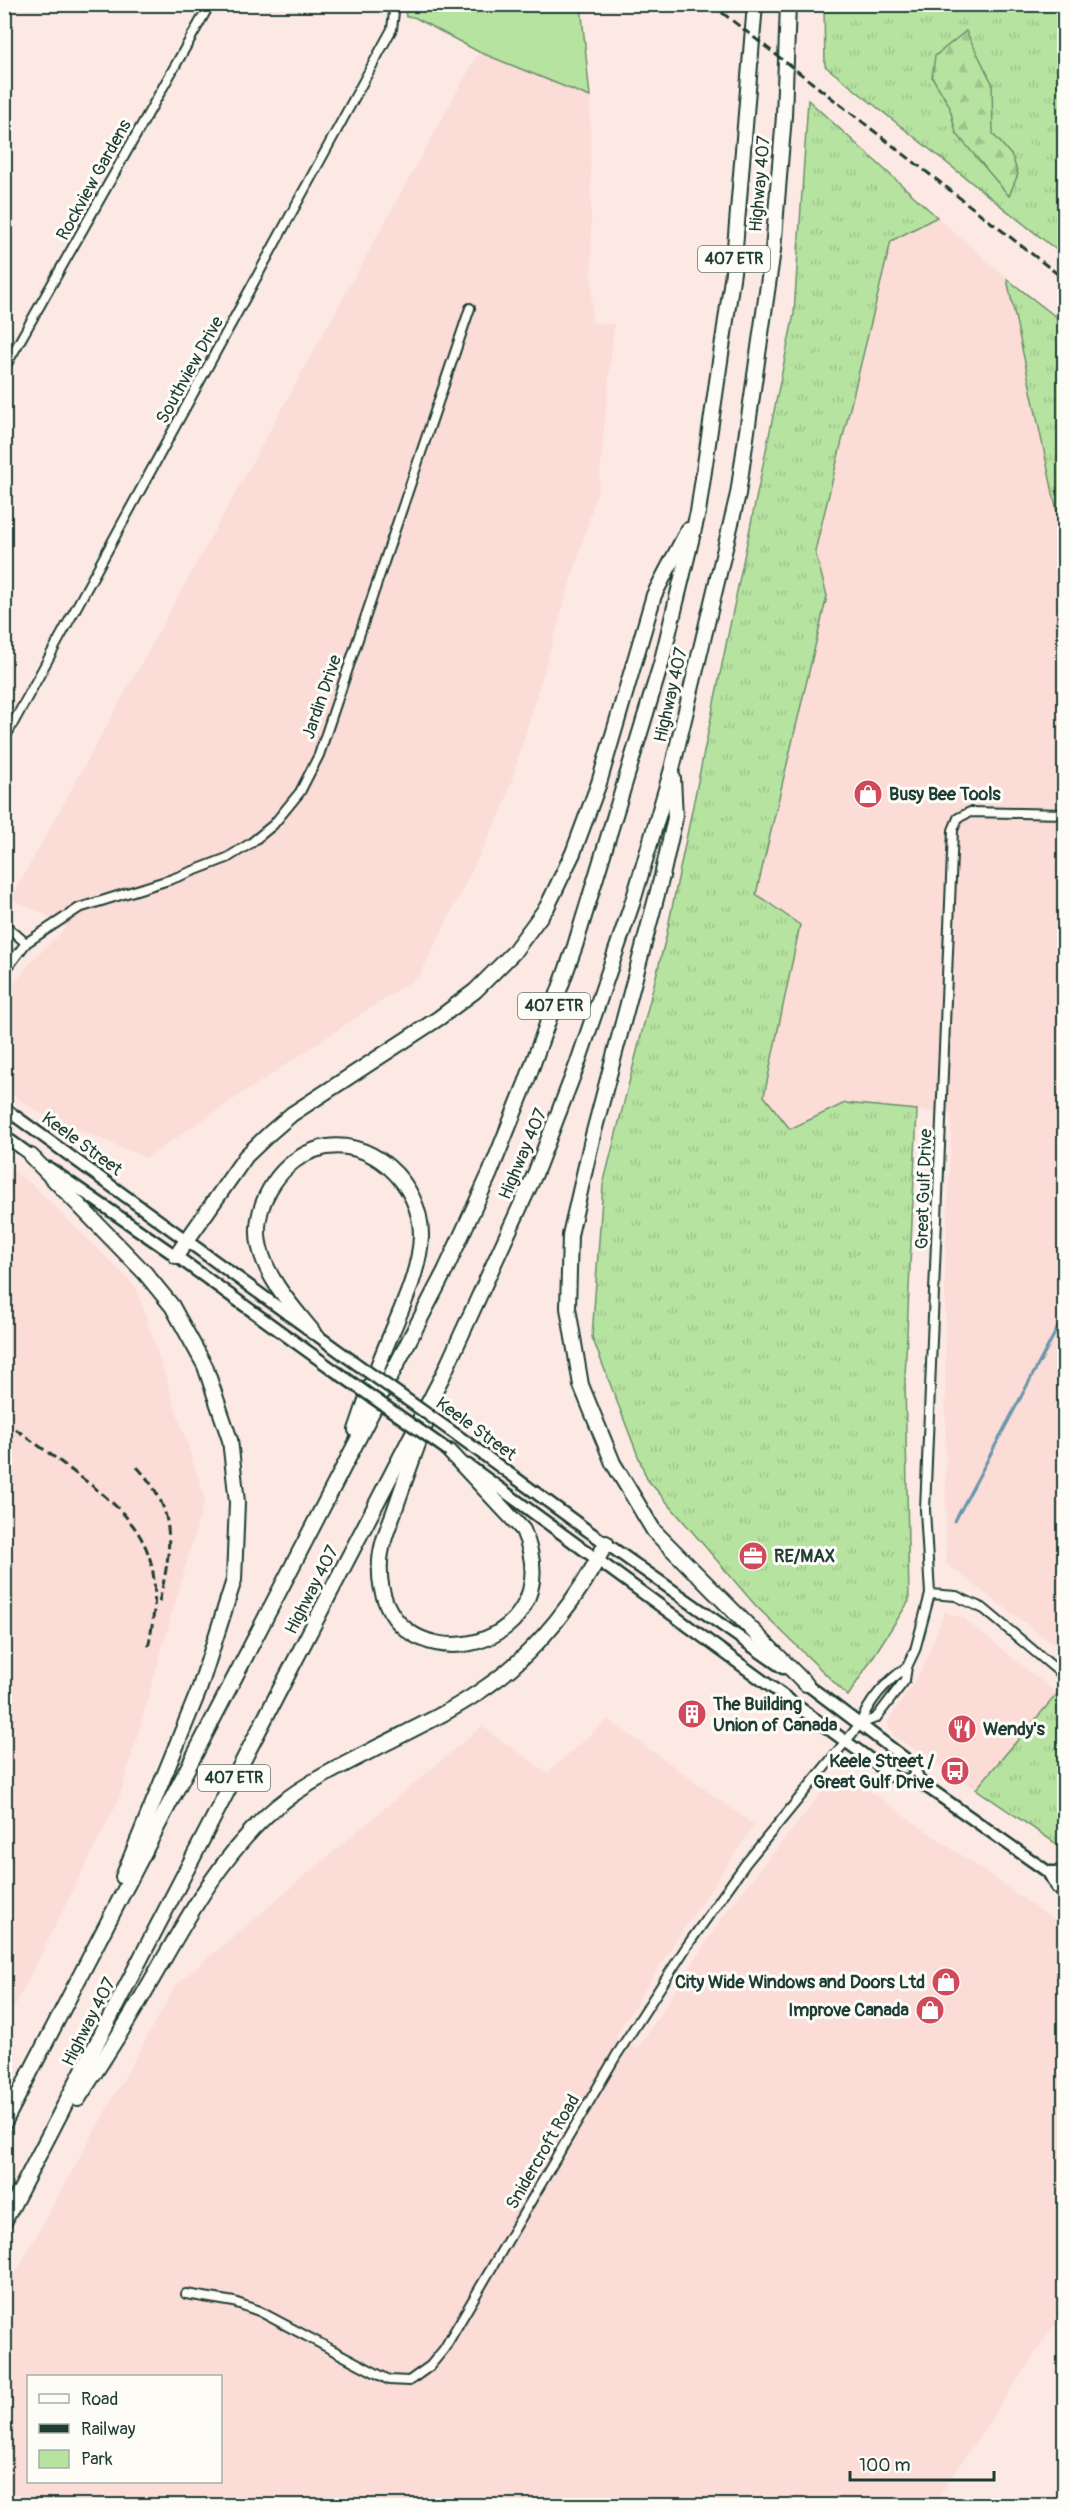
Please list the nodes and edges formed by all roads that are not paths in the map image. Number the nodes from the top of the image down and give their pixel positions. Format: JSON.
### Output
{"nodes":[{"id":1,"x":210,"y":4,"type":"edge"},
{"id":2,"x":387,"y":4,"type":"edge"},
{"id":3,"x":755,"y":4,"type":"edge"},
{"id":4,"x":788,"y":4,"type":"edge"},
{"id":5,"x":470,"y":308,"type":"dead end"},
{"id":6,"x":4,"y":369,"type":"edge"},
{"id":7,"x":698,"y":512,"type":"junction"},
{"id":8,"x":4,"y":740,"type":"edge"},
{"id":9,"x":672,"y":768,"type":"junction"},
{"id":10,"x":1065,"y":814,"type":"edge"},
{"id":11,"x":4,"y":924,"type":"edge"},
{"id":12,"x":26,"y":943,"type":"junction"},
{"id":13,"x":4,"y":972,"type":"edge"},
{"id":14,"x":4,"y":1108,"type":"edge"},
{"id":15,"x":4,"y":1136,"type":"edge"},
{"id":16,"x":31,"y":1156,"type":"junction"},
{"id":17,"x":187,"y":1240,"type":"junction"},
{"id":18,"x":176,"y":1256,"type":"junction"},
{"id":19,"x":313,"y":1332,"type":"junction"},
{"id":20,"x":443,"y":1375,"type":"junction"},
{"id":21,"x":449,"y":1451,"type":"junction"},
{"id":22,"x":341,"y":1474,"type":"junction"},
{"id":23,"x":606,"y":1543,"type":"junction"},
{"id":24,"x":598,"y":1559,"type":"junction"},
{"id":25,"x":930,"y":1594,"type":"junction"},
{"id":26,"x":907,"y":1667,"type":"junction"},
{"id":27,"x":1065,"y":1676,"type":"edge"},
{"id":28,"x":806,"y":1684,"type":"junction"},
{"id":29,"x":860,"y":1724,"type":"junction"},
{"id":30,"x":846,"y":1740,"type":"junction"},
{"id":31,"x":920,"y":1782,"type":"junction"},
{"id":32,"x":1048,"y":1872,"type":"junction"},
{"id":33,"x":1065,"y":1872,"type":"edge"},
{"id":34,"x":1065,"y":1893,"type":"edge"},
{"id":35,"x":91,"y":1954,"type":"junction"},
{"id":36,"x":4,"y":2123,"type":"edge"},
{"id":37,"x":26,"y":2182,"type":"junction"},
{"id":38,"x":4,"y":2222,"type":"edge"},
{"id":39,"x":186,"y":2294,"type":"dead end"}],
"edges":[{"from":1,"to":6,"type":"street","name":"Rockview Gardens"},
{"from":2,"to":8,"type":"street","name":"Southview Drive"},
{"from":3,"to":7,"type":"highway","name":"Highway 407","number":"407 ETR"},
{"from":4,"to":9,"type":"highway","name":"Highway 407","number":"407 ETR"},
{"from":5,"to":12,"type":"street","name":"Jardin Drive"},
{"from":7,"to":17,"type":"highway"},
{"from":7,"to":22,"type":"highway","name":"Highway 407","number":"407 ETR"},
{"from":9,"to":20,"type":"highway","name":"Highway 407","number":"407 ETR"},
{"from":9,"to":28,"type":"highway"},
{"from":10,"to":25,"type":"street","name":"Great Gulf Drive"},
{"from":11,"to":12,"type":"street"},
{"from":12,"to":13,"type":"street","name":"Jardin Drive"},
{"from":14,"to":17,"type":"main road","name":"Keele Street"},
{"from":15,"to":16,"type":"main road","name":"Keele Street"},
{"from":16,"to":18,"type":"main road","name":"Keele Street"},
{"from":16,"to":35,"type":"highway"},
{"from":17,"to":18,"type":"highway"},
{"from":17,"to":19,"type":"main road","name":"Keele Street"},
{"from":18,"to":21,"type":"main road","name":"Keele Street","bridge":true},
{"from":19,"to":22,"type":"highway"},
{"from":19,"to":23,"type":"main road","name":"Keele Street","bridge":true},
{"from":20,"to":21,"type":"highway"},
{"from":20,"to":37,"type":"highway","name":"Highway 407","number":"407 ETR"},
{"from":21,"to":24,"type":"main road","name":"Keele Street"},
{"from":22,"to":35,"type":"highway","name":"Highway 407","number":"407 ETR"},
{"from":23,"to":24,"type":"highway"},
{"from":23,"to":28,"type":"main road","name":"Keele Street"},
{"from":24,"to":30,"type":"main road","name":"Keele Street"},
{"from":24,"to":37,"type":"highway"},
{"from":25,"to":26,"type":"street","name":"Great Gulf Drive"},
{"from":25,"to":27,"type":"street"},
{"from":26,"to":29,"type":"street","name":"Great Gulf Drive"},
{"from":26,"to":29,"type":"street","name":"Great Gulf Drive"},
{"from":28,"to":29,"type":"main road","name":"Keele Street"},
{"from":29,"to":30,"type":"street","name":"Snidercroft Road"},
{"from":29,"to":31,"type":"main road","name":"Keele Street"},
{"from":30,"to":31,"type":"main road","name":"Keele Street"},
{"from":30,"to":39,"type":"street","name":"Snidercroft Road"},
{"from":31,"to":32,"type":"main road","name":"Keele Street"},
{"from":32,"to":33,"type":"main road"},
{"from":32,"to":34,"type":"main road","name":"Keele Street"},
{"from":35,"to":36,"type":"highway","name":"Highway 407","number":"407 ETR"},
{"from":37,"to":38,"type":"highway","name":"Highway 407","number":"407 ETR"}]}
